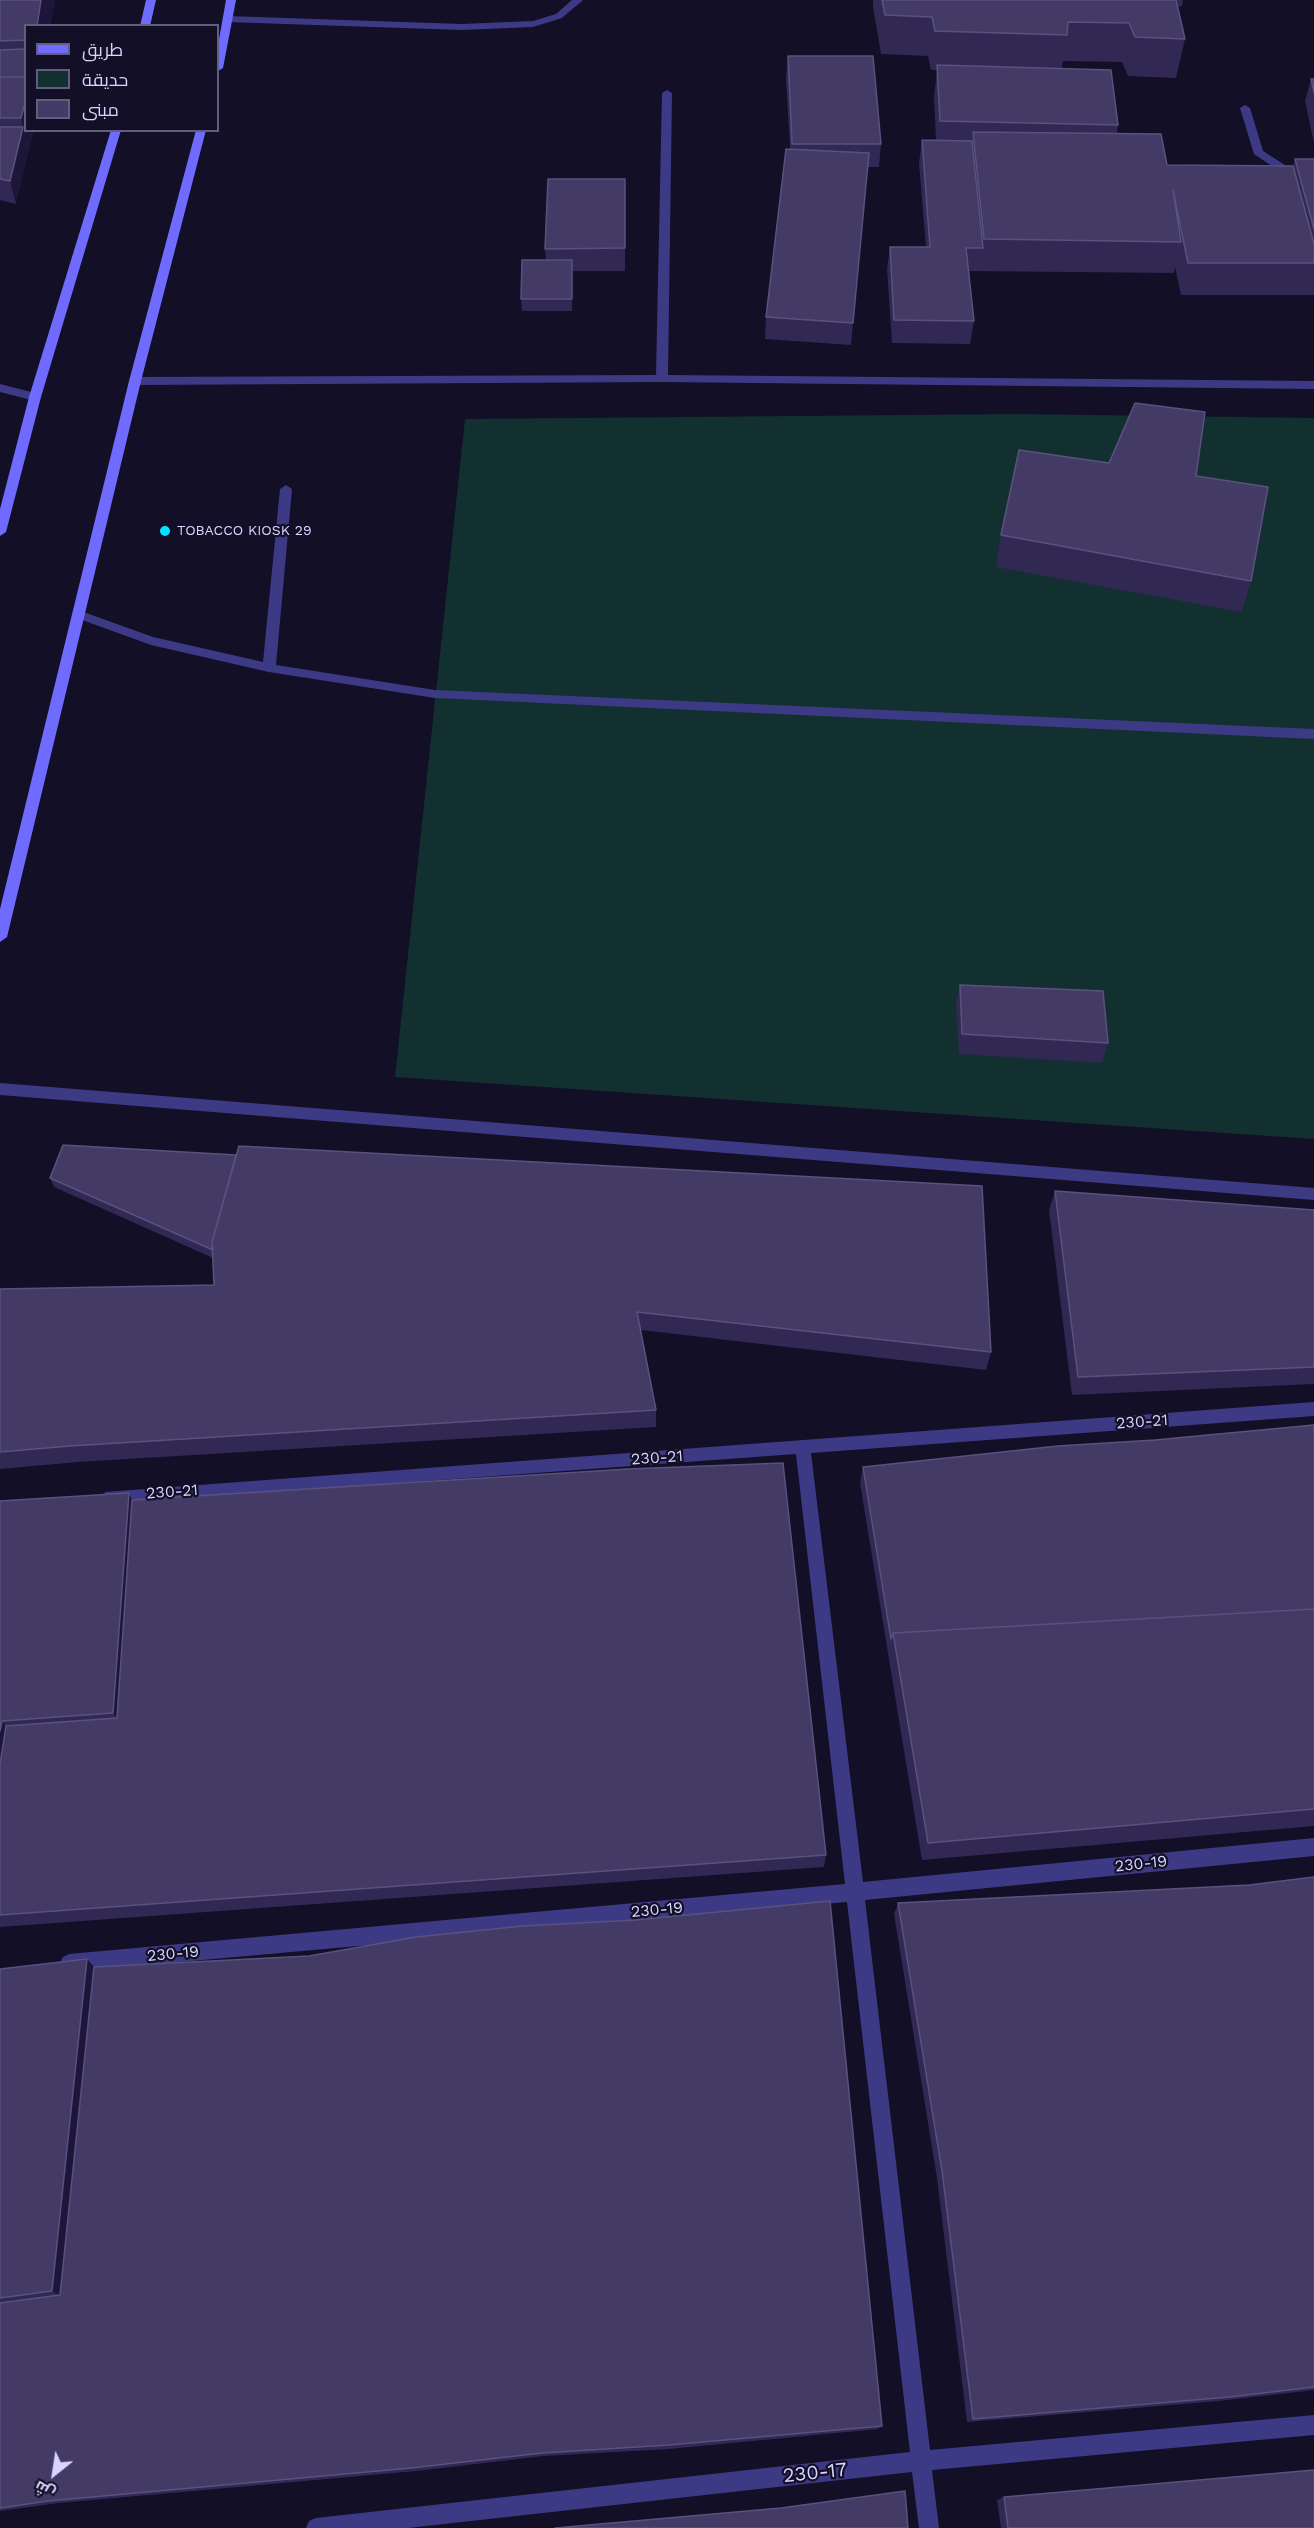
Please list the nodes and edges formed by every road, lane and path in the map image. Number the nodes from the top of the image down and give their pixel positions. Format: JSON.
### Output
{"nodes":[{"id":1,"x":151,"y":0,"type":"edge"},
{"id":2,"x":231,"y":0,"type":"edge"},
{"id":3,"x":578,"y":0,"type":"edge"},
{"id":4,"x":227,"y":18,"type":"junction"},
{"id":5,"x":145,"y":24,"type":"edge"},
{"id":6,"x":219,"y":62,"type":"edge"},
{"id":7,"x":667,"y":93,"type":"dead end"},
{"id":8,"x":1245,"y":108,"type":"dead end"},
{"id":9,"x":115,"y":132,"type":"edge"},
{"id":10,"x":200,"y":132,"type":"edge"},
{"id":11,"x":1314,"y":172,"type":"edge"},
{"id":12,"x":662,"y":378,"type":"junction"},
{"id":13,"x":135,"y":381,"type":"junction"},
{"id":14,"x":1314,"y":385,"type":"edge"},
{"id":15,"x":0,"y":388,"type":"edge"},
{"id":16,"x":35,"y":397,"type":"junction"},
{"id":17,"x":286,"y":489,"type":"dead end"},
{"id":18,"x":0,"y":532,"type":"edge"},
{"id":19,"x":78,"y":614,"type":"junction"},
{"id":20,"x":269,"y":668,"type":"junction"},
{"id":21,"x":1314,"y":734,"type":"edge"},
{"id":22,"x":0,"y":937,"type":"edge"},
{"id":23,"x":0,"y":1089,"type":"edge"},
{"id":24,"x":1314,"y":1194,"type":"edge"},
{"id":25,"x":1314,"y":1408,"type":"edge"},
{"id":26,"x":803,"y":1448,"type":"junction"},
{"id":27,"x":94,"y":1498,"type":"edge"},
{"id":28,"x":1314,"y":1847,"type":"edge"},
{"id":29,"x":855,"y":1892,"type":"junction"},
{"id":30,"x":48,"y":1965,"type":"edge"},
{"id":31,"x":1314,"y":2425,"type":"edge"},
{"id":32,"x":921,"y":2461,"type":"junction"},
{"id":33,"x":316,"y":2528,"type":"edge"},
{"id":34,"x":929,"y":2528,"type":"edge"}],
"edges":[{"from":1,"to":5,"type":"main road"},
{"from":2,"to":4,"type":"main road"},
{"from":3,"to":4,"type":"street"},
{"from":4,"to":6,"type":"main road"},
{"from":7,"to":12,"type":"street"},
{"from":8,"to":11,"type":"street"},
{"from":9,"to":16,"type":"main road"},
{"from":10,"to":13,"type":"main road"},
{"from":12,"to":13,"type":"street"},
{"from":12,"to":14,"type":"street"},
{"from":13,"to":19,"type":"main road"},
{"from":15,"to":16,"type":"street"},
{"from":16,"to":18,"type":"main road"},
{"from":17,"to":20,"type":"street"},
{"from":19,"to":20,"type":"street"},
{"from":19,"to":22,"type":"main road"},
{"from":20,"to":21,"type":"street"},
{"from":23,"to":24,"type":"street"},
{"from":25,"to":26,"type":"street","name":"230-21"},
{"from":26,"to":27,"type":"street","name":"230-21"},
{"from":26,"to":29,"type":"street"},
{"from":28,"to":29,"type":"street","name":"230-19"},
{"from":29,"to":30,"type":"street","name":"230-19"},
{"from":29,"to":32,"type":"street"},
{"from":31,"to":32,"type":"street","name":"230-17"},
{"from":32,"to":33,"type":"street","name":"230-17"},
{"from":32,"to":34,"type":"street"}]}
